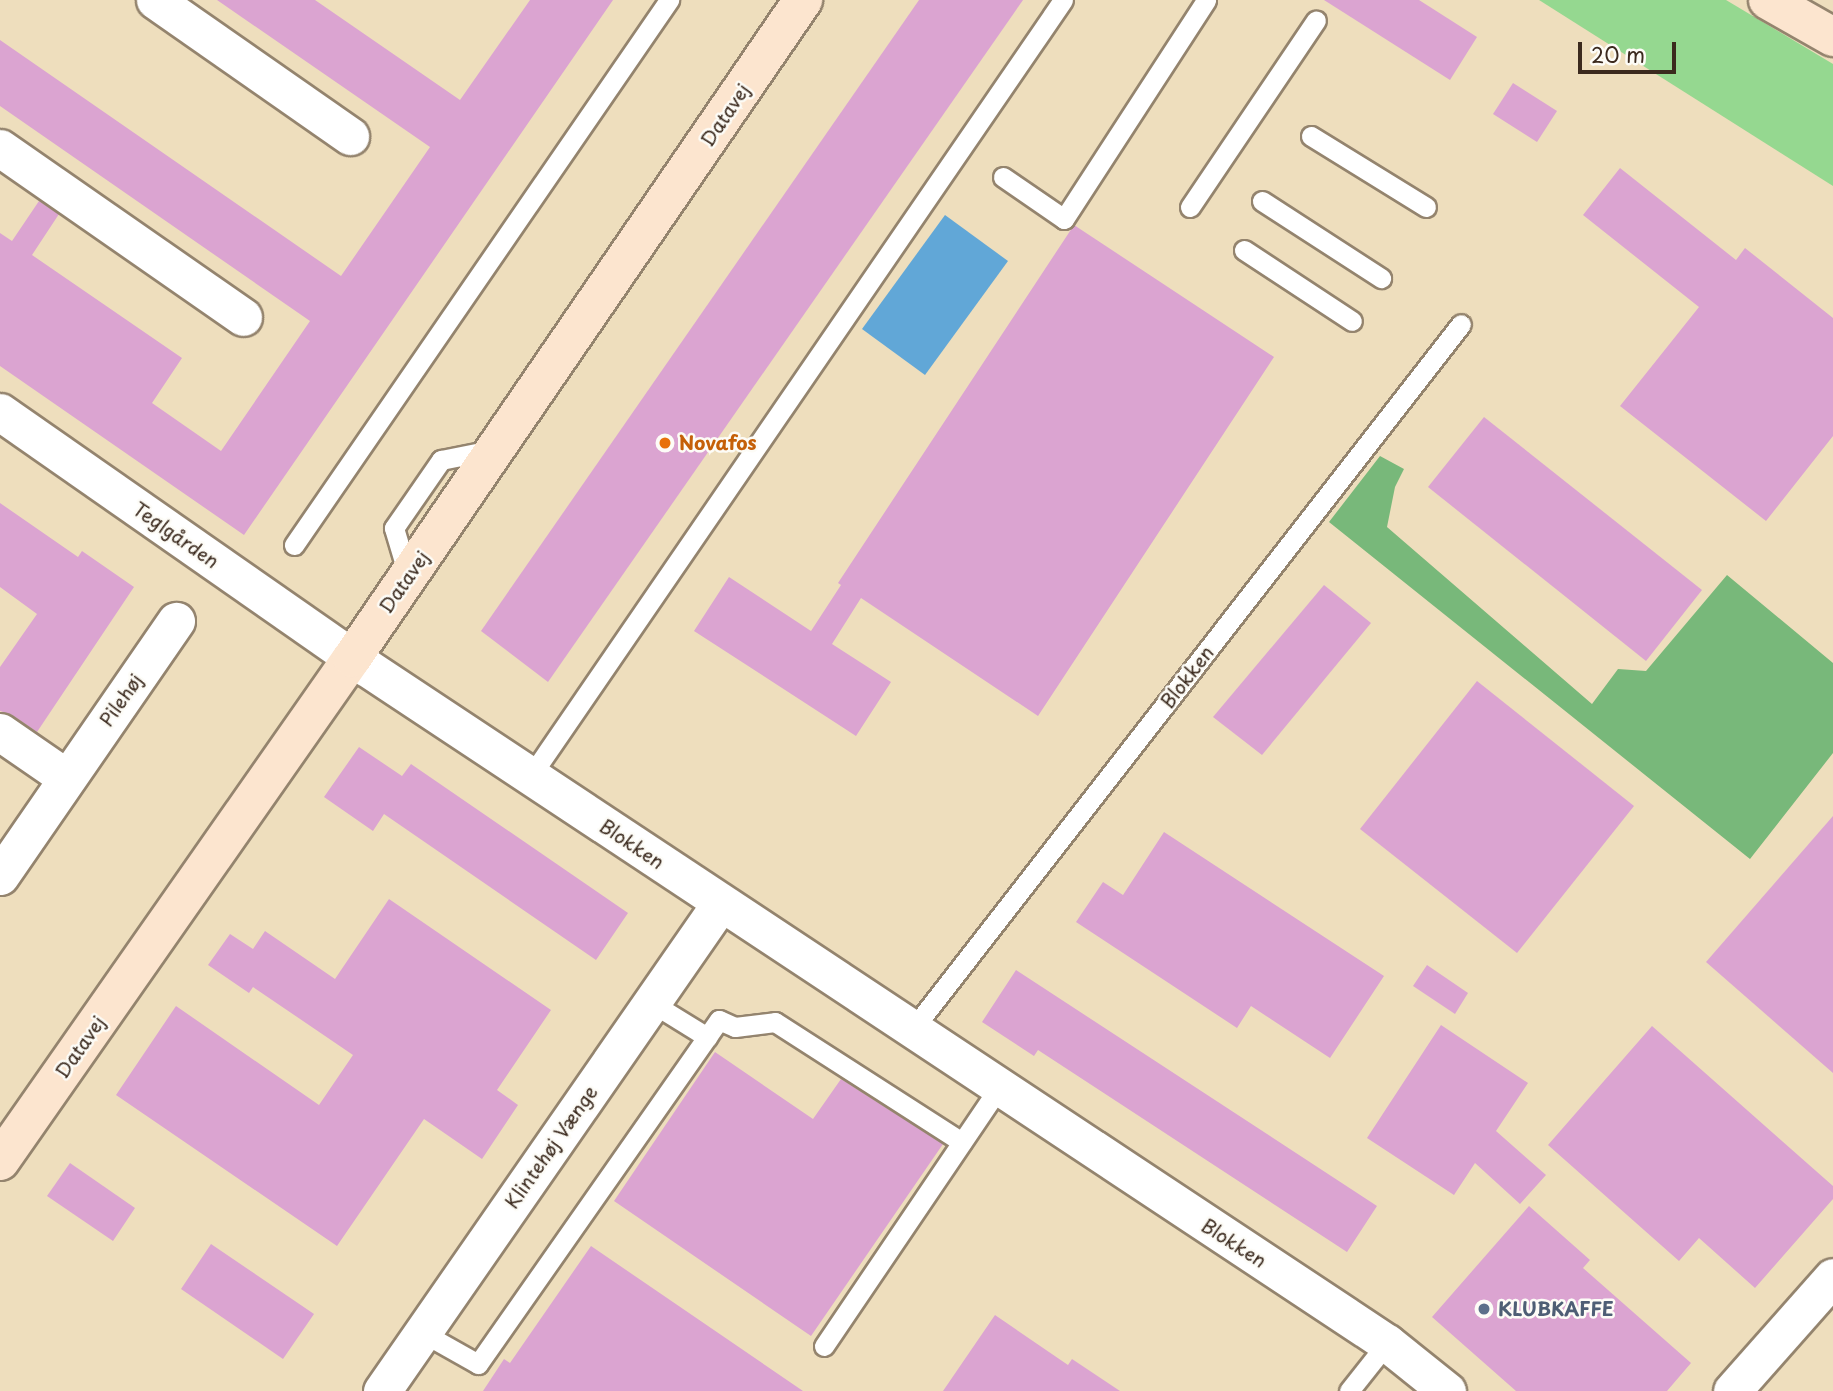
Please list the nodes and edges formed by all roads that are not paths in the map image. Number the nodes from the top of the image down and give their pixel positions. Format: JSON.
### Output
{"nodes":[{"id":1,"x":155,"y":0,"type":"edge"},
{"id":2,"x":669,"y":0,"type":"edge"},
{"id":3,"x":803,"y":0,"type":"edge"},
{"id":4,"x":1063,"y":0,"type":"edge"},
{"id":5,"x":1206,"y":0,"type":"edge"},
{"id":6,"x":1768,"y":0,"type":"edge"},
{"id":7,"x":1316,"y":20,"type":"dead end"},
{"id":8,"x":1833,"y":37,"type":"edge"},
{"id":9,"x":350,"y":136,"type":"dead end"},
{"id":10,"x":1311,"y":136,"type":"dead end"},
{"id":11,"x":0,"y":148,"type":"edge"},
{"id":12,"x":1003,"y":177,"type":"dead end"},
{"id":13,"x":1262,"y":201,"type":"dead end"},
{"id":14,"x":1190,"y":207,"type":"dead end"},
{"id":15,"x":1426,"y":208,"type":"dead end"},
{"id":16,"x":1244,"y":250,"type":"dead end"},
{"id":17,"x":1381,"y":278,"type":"dead end"},
{"id":18,"x":243,"y":317,"type":"dead end"},
{"id":19,"x":1352,"y":321,"type":"dead end"},
{"id":20,"x":1461,"y":324,"type":"dead end"},
{"id":21,"x":0,"y":412,"type":"edge"},
{"id":22,"x":294,"y":545,"type":"dead end"},
{"id":23,"x":176,"y":621,"type":"dead end"},
{"id":24,"x":352,"y":657,"type":"junction"},
{"id":25,"x":0,"y":732,"type":"edge"},
{"id":26,"x":530,"y":777,"type":"junction"},
{"id":27,"x":67,"y":778,"type":"junction"},
{"id":28,"x":0,"y":876,"type":"edge"},
{"id":29,"x":720,"y":904,"type":"junction"},
{"id":30,"x":652,"y":1003,"type":"junction"},
{"id":31,"x":912,"y":1030,"type":"junction"},
{"id":32,"x":707,"y":1037,"type":"junction"},
{"id":33,"x":999,"y":1088,"type":"junction"},
{"id":34,"x":962,"y":1142,"type":"junction"},
{"id":35,"x":0,"y":1161,"type":"edge"},
{"id":36,"x":1833,"y":1277,"type":"edge"},
{"id":37,"x":423,"y":1333,"type":"junction"},
{"id":38,"x":1387,"y":1343,"type":"junction"},
{"id":39,"x":824,"y":1346,"type":"dead end"},
{"id":40,"x":382,"y":1391,"type":"edge"},
{"id":41,"x":1349,"y":1391,"type":"edge"},
{"id":42,"x":1447,"y":1391,"type":"edge"},
{"id":43,"x":1732,"y":1391,"type":"edge"}],
"edges":[{"from":1,"to":9,"type":"street"},
{"from":2,"to":22,"type":"lane"},
{"from":3,"to":24,"type":"street","name":"Datavej"},
{"from":4,"to":26,"type":"lane"},
{"from":5,"to":12,"type":"lane"},
{"from":6,"to":8,"type":"street"},
{"from":7,"to":14,"type":"lane"},
{"from":10,"to":15,"type":"lane"},
{"from":11,"to":18,"type":"street"},
{"from":13,"to":17,"type":"lane"},
{"from":16,"to":19,"type":"lane"},
{"from":20,"to":31,"type":"lane","name":"Blokken"},
{"from":21,"to":24,"type":"street","name":"Teglgården"},
{"from":23,"to":27,"type":"street","name":"Pilehøj"},
{"from":24,"to":26,"type":"street","name":"Blokken"},
{"from":24,"to":35,"type":"street","name":"Datavej"},
{"from":25,"to":27,"type":"street"},
{"from":26,"to":29,"type":"street","name":"Blokken"},
{"from":27,"to":28,"type":"street","name":"Pilehøj"},
{"from":29,"to":30,"type":"street","name":"Klintehøj Vænge"},
{"from":29,"to":31,"type":"street","name":"Blokken"},
{"from":30,"to":32,"type":"lane"},
{"from":30,"to":37,"type":"street","name":"Klintehøj Vænge"},
{"from":31,"to":33,"type":"street","name":"Blokken"},
{"from":32,"to":34,"type":"lane"},
{"from":32,"to":37,"type":"lane"},
{"from":33,"to":34,"type":"lane"},
{"from":33,"to":38,"type":"street","name":"Blokken"},
{"from":34,"to":39,"type":"lane"},
{"from":36,"to":43,"type":"street"},
{"from":37,"to":40,"type":"street","name":"Klintehøj Vænge"},
{"from":38,"to":41,"type":"lane"},
{"from":38,"to":42,"type":"street","name":"Blokken"}]}
